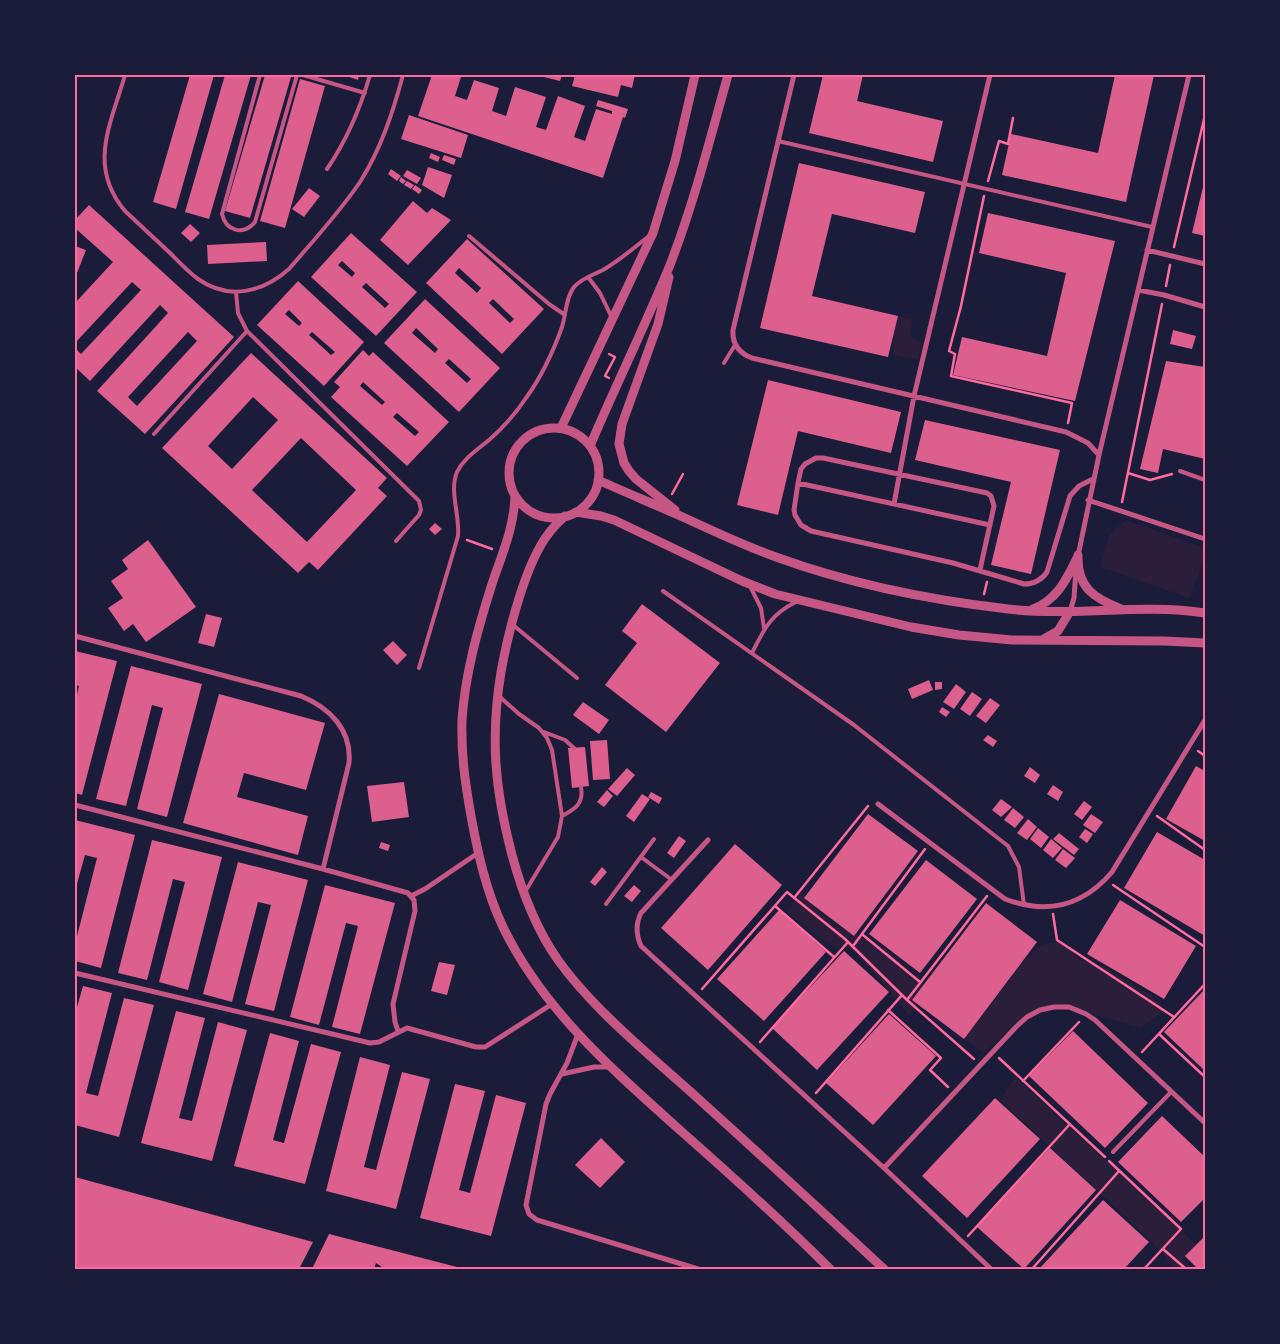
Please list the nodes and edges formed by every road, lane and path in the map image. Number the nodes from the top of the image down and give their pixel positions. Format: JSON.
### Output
{"nodes":[{"id":1,"x":125,"y":75,"type":"edge"},
{"id":2,"x":260,"y":75,"type":"edge"},
{"id":3,"x":297,"y":75,"type":"edge"},
{"id":4,"x":303,"y":75,"type":"edge"},
{"id":5,"x":370,"y":75,"type":"edge"},
{"id":6,"x":403,"y":75,"type":"edge"},
{"id":7,"x":695,"y":75,"type":"edge"},
{"id":8,"x":728,"y":75,"type":"edge"},
{"id":9,"x":794,"y":75,"type":"edge"},
{"id":10,"x":990,"y":75,"type":"edge"},
{"id":11,"x":1189,"y":75,"type":"edge"},
{"id":12,"x":365,"y":93,"type":"junction"},
{"id":13,"x":1205,"y":115,"type":"edge"},
{"id":14,"x":1013,"y":118,"type":"dead end"},
{"id":15,"x":778,"y":141,"type":"junction"},
{"id":16,"x":327,"y":169,"type":"dead end"},
{"id":17,"x":965,"y":184,"type":"junction"},
{"id":18,"x":986,"y":188,"type":"junction"},
{"id":19,"x":1152,"y":227,"type":"junction"},
{"id":20,"x":652,"y":233,"type":"junction"},
{"id":21,"x":469,"y":236,"type":"dead end"},
{"id":22,"x":1147,"y":250,"type":"junction"},
{"id":23,"x":1171,"y":256,"type":"junction"},
{"id":24,"x":670,"y":264,"type":"junction"},
{"id":25,"x":1205,"y":264,"type":"edge"},
{"id":26,"x":588,"y":278,"type":"junction"},
{"id":27,"x":1138,"y":290,"type":"junction"},
{"id":28,"x":236,"y":292,"type":"junction"},
{"id":29,"x":1164,"y":295,"type":"junction"},
{"id":30,"x":1205,"y":307,"type":"edge"},
{"id":31,"x":565,"y":315,"type":"junction"},
{"id":32,"x":613,"y":320,"type":"junction"},
{"id":33,"x":247,"y":332,"type":"junction"},
{"id":34,"x":735,"y":345,"type":"junction"},
{"id":35,"x":724,"y":364,"type":"dead end"},
{"id":36,"x":914,"y":396,"type":"junction"},
{"id":37,"x":561,"y":428,"type":"junction"},
{"id":38,"x":1066,"y":432,"type":"junction"},
{"id":39,"x":154,"y":434,"type":"dead end"},
{"id":40,"x":590,"y":446,"type":"junction"},
{"id":41,"x":1099,"y":456,"type":"junction"},
{"id":42,"x":1180,"y":471,"type":"joint"},
{"id":43,"x":1128,"y":473,"type":"junction"},
{"id":44,"x":683,"y":474,"type":"dead end"},
{"id":45,"x":899,"y":474,"type":"junction"},
{"id":46,"x":1093,"y":479,"type":"junction"},
{"id":47,"x":598,"y":480,"type":"junction"},
{"id":48,"x":1205,"y":480,"type":"edge"},
{"id":49,"x":798,"y":483,"type":"junction"},
{"id":50,"x":515,"y":496,"type":"junction"},
{"id":51,"x":1088,"y":500,"type":"junction"},
{"id":52,"x":667,"y":504,"type":"junction"},
{"id":53,"x":894,"y":504,"type":"junction"},
{"id":54,"x":1120,"y":511,"type":"junction"},
{"id":55,"x":576,"y":512,"type":"junction"},
{"id":56,"x":565,"y":516,"type":"junction"},
{"id":57,"x":685,"y":518,"type":"junction"},
{"id":58,"x":990,"y":525,"type":"junction"},
{"id":59,"x":1205,"y":539,"type":"edge"},
{"id":60,"x":396,"y":541,"type":"dead end"},
{"id":61,"x":1078,"y":555,"type":"junction"},
{"id":62,"x":980,"y":570,"type":"junction"},
{"id":63,"x":990,"y":574,"type":"junction"},
{"id":64,"x":749,"y":584,"type":"junction"},
{"id":65,"x":663,"y":591,"type":"dead end"},
{"id":66,"x":799,"y":600,"type":"junction"},
{"id":67,"x":981,"y":606,"type":"junction"},
{"id":68,"x":1028,"y":611,"type":"junction"},
{"id":69,"x":1126,"y":611,"type":"junction"},
{"id":70,"x":1070,"y":613,"type":"junction"},
{"id":71,"x":1205,"y":613,"type":"edge"},
{"id":72,"x":512,"y":624,"type":"junction"},
{"id":73,"x":764,"y":628,"type":"junction"},
{"id":74,"x":75,"y":636,"type":"edge"},
{"id":75,"x":1039,"y":640,"type":"junction"},
{"id":76,"x":1204,"y":644,"type":"edge"},
{"id":77,"x":752,"y":654,"type":"junction"},
{"id":78,"x":419,"y":668,"type":"dead end"},
{"id":79,"x":576,"y":678,"type":"dead end"},
{"id":80,"x":497,"y":695,"type":"junction"},
{"id":81,"x":1205,"y":720,"type":"edge"},
{"id":82,"x":544,"y":732,"type":"junction"},
{"id":83,"x":574,"y":748,"type":"dead end"},
{"id":84,"x":581,"y":787,"type":"dead end"},
{"id":85,"x":878,"y":804,"type":"joint"},
{"id":86,"x":75,"y":805,"type":"edge"},
{"id":87,"x":1150,"y":811,"type":"junction"},
{"id":88,"x":562,"y":816,"type":"junction"},
{"id":89,"x":654,"y":839,"type":"dead end"},
{"id":90,"x":708,"y":840,"type":"dead end"},
{"id":91,"x":930,"y":843,"type":"junction"},
{"id":92,"x":1205,"y":850,"type":"edge"},
{"id":93,"x":478,"y":853,"type":"junction"},
{"id":94,"x":641,"y":857,"type":"junction"},
{"id":95,"x":323,"y":869,"type":"junction"},
{"id":96,"x":672,"y":880,"type":"junction"},
{"id":97,"x":1106,"y":880,"type":"junction"},
{"id":98,"x":992,"y":890,"type":"junction"},
{"id":99,"x":524,"y":894,"type":"junction"},
{"id":100,"x":411,"y":896,"type":"junction"},
{"id":101,"x":794,"y":898,"type":"junction"},
{"id":102,"x":606,"y":904,"type":"dead end"},
{"id":103,"x":1024,"y":905,"type":"junction"},
{"id":104,"x":775,"y":906,"type":"junction"},
{"id":105,"x":1052,"y":907,"type":"junction"},
{"id":106,"x":862,"y":935,"type":"junction"},
{"id":107,"x":848,"y":942,"type":"junction"},
{"id":108,"x":853,"y":946,"type":"junction"},
{"id":109,"x":1205,"y":947,"type":"edge"},
{"id":110,"x":834,"y":957,"type":"junction"},
{"id":111,"x":75,"y":973,"type":"edge"},
{"id":112,"x":920,"y":982,"type":"junction"},
{"id":113,"x":1205,"y":984,"type":"edge"},
{"id":114,"x":902,"y":995,"type":"junction"},
{"id":115,"x":695,"y":997,"type":"junction"},
{"id":116,"x":908,"y":1000,"type":"junction"},
{"id":117,"x":552,"y":1004,"type":"junction"},
{"id":118,"x":888,"y":1010,"type":"junction"},
{"id":119,"x":1086,"y":1014,"type":"junction"},
{"id":120,"x":1174,"y":1017,"type":"junction"},
{"id":121,"x":398,"y":1031,"type":"junction"},
{"id":122,"x":578,"y":1034,"type":"junction"},
{"id":123,"x":1159,"y":1034,"type":"junction"},
{"id":124,"x":754,"y":1049,"type":"junction"},
{"id":125,"x":992,"y":1052,"type":"junction"},
{"id":126,"x":1136,"y":1058,"type":"junction"},
{"id":127,"x":981,"y":1065,"type":"junction"},
{"id":128,"x":610,"y":1067,"type":"junction"},
{"id":129,"x":562,"y":1074,"type":"junction"},
{"id":130,"x":1205,"y":1077,"type":"edge"},
{"id":131,"x":1023,"y":1081,"type":"junction"},
{"id":132,"x":955,"y":1092,"type":"junction"},
{"id":133,"x":1171,"y":1092,"type":"junction"},
{"id":134,"x":810,"y":1101,"type":"junction"},
{"id":135,"x":1205,"y":1123,"type":"edge"},
{"id":136,"x":1070,"y":1124,"type":"junction"},
{"id":137,"x":1113,"y":1152,"type":"dead end"},
{"id":138,"x":884,"y":1168,"type":"junction"},
{"id":139,"x":1119,"y":1171,"type":"junction"},
{"id":140,"x":962,"y":1242,"type":"junction"},
{"id":141,"x":1163,"y":1249,"type":"junction"},
{"id":142,"x":698,"y":1269,"type":"edge"},
{"id":143,"x":830,"y":1269,"type":"edge"},
{"id":144,"x":884,"y":1269,"type":"edge"},
{"id":145,"x":991,"y":1269,"type":"edge"},
{"id":146,"x":1032,"y":1269,"type":"edge"},
{"id":147,"x":1144,"y":1269,"type":"edge"},
{"id":148,"x":1186,"y":1269,"type":"edge"}],
"edges":[{"from":1,"to":28,"type":"lane"},
{"from":2,"to":3,"type":"lane"},
{"from":4,"to":12,"type":"lane"},
{"from":5,"to":12,"type":"lane"},
{"from":6,"to":28,"type":"lane"},
{"from":7,"to":20,"type":"street"},
{"from":8,"to":24,"type":"street"},
{"from":9,"to":15,"type":"street"},
{"from":10,"to":17,"type":"street"},
{"from":11,"to":19,"type":"street"},
{"from":12,"to":16,"type":"lane"},
{"from":13,"to":23,"type":"path"},
{"from":14,"to":18,"type":"path"},
{"from":15,"to":17,"type":"lane"},
{"from":15,"to":34,"type":"street"},
{"from":17,"to":18,"type":"lane"},
{"from":17,"to":36,"type":"street"},
{"from":18,"to":19,"type":"lane"},
{"from":18,"to":38,"type":"path"},
{"from":19,"to":22,"type":"street"},
{"from":20,"to":26,"type":"lane"},
{"from":20,"to":32,"type":"street"},
{"from":21,"to":31,"type":"lane"},
{"from":22,"to":23,"type":"street"},
{"from":22,"to":27,"type":"street"},
{"from":23,"to":25,"type":"street"},
{"from":23,"to":29,"type":"path"},
{"from":24,"to":40,"type":"street"},
{"from":24,"to":52,"type":"street"},
{"from":26,"to":31,"type":"lane"},
{"from":26,"to":32,"type":"lane"},
{"from":27,"to":29,"type":"street"},
{"from":27,"to":41,"type":"street"},
{"from":28,"to":33,"type":"lane"},
{"from":29,"to":30,"type":"street"},
{"from":29,"to":43,"type":"path"},
{"from":31,"to":78,"type":"lane"},
{"from":32,"to":37,"type":"street"},
{"from":33,"to":39,"type":"lane"},
{"from":33,"to":60,"type":"lane"},
{"from":34,"to":35,"type":"lane"},
{"from":34,"to":36,"type":"street"},
{"from":36,"to":38,"type":"street"},
{"from":36,"to":45,"type":"street"},
{"from":37,"to":40,"type":"street"},
{"from":37,"to":50,"type":"street"},
{"from":38,"to":41,"type":"street"},
{"from":40,"to":47,"type":"street"},
{"from":41,"to":46,"type":"street"},
{"from":42,"to":43,"type":"path"},
{"from":42,"to":48,"type":"lane"},
{"from":43,"to":54,"type":"path"},
{"from":44,"to":52,"type":"path"},
{"from":45,"to":49,"type":"street"},
{"from":45,"to":53,"type":"street"},
{"from":45,"to":58,"type":"street"},
{"from":46,"to":51,"type":"street"},
{"from":46,"to":63,"type":"street"},
{"from":47,"to":55,"type":"street"},
{"from":47,"to":57,"type":"street"},
{"from":49,"to":53,"type":"street"},
{"from":49,"to":62,"type":"street"},
{"from":50,"to":56,"type":"street"},
{"from":50,"to":93,"type":"street"},
{"from":51,"to":54,"type":"street"},
{"from":51,"to":61,"type":"street"},
{"from":52,"to":57,"type":"street"},
{"from":53,"to":58,"type":"street"},
{"from":54,"to":59,"type":"street"},
{"from":55,"to":56,"type":"street"},
{"from":55,"to":64,"type":"street"},
{"from":56,"to":72,"type":"street"},
{"from":57,"to":67,"type":"street"},
{"from":58,"to":62,"type":"street"},
{"from":61,"to":68,"type":"street"},
{"from":61,"to":69,"type":"street"},
{"from":61,"to":70,"type":"street"},
{"from":62,"to":63,"type":"street"},
{"from":63,"to":67,"type":"path"},
{"from":64,"to":66,"type":"street"},
{"from":64,"to":73,"type":"lane"},
{"from":65,"to":77,"type":"lane"},
{"from":66,"to":73,"type":"lane"},
{"from":66,"to":75,"type":"street"},
{"from":67,"to":68,"type":"street"},
{"from":68,"to":70,"type":"street"},
{"from":69,"to":70,"type":"street"},
{"from":69,"to":71,"type":"street"},
{"from":70,"to":75,"type":"street"},
{"from":72,"to":79,"type":"lane"},
{"from":72,"to":80,"type":"street"},
{"from":73,"to":77,"type":"lane"},
{"from":74,"to":95,"type":"street"},
{"from":75,"to":76,"type":"street"},
{"from":77,"to":103,"type":"lane"},
{"from":80,"to":82,"type":"lane"},
{"from":80,"to":99,"type":"street"},
{"from":81,"to":87,"type":"street"},
{"from":82,"to":83,"type":"lane"},
{"from":82,"to":88,"type":"lane"},
{"from":84,"to":88,"type":"lane"},
{"from":85,"to":91,"type":"street"},
{"from":85,"to":101,"type":"path"},
{"from":86,"to":95,"type":"street"},
{"from":87,"to":92,"type":"path"},
{"from":87,"to":97,"type":"street"},
{"from":88,"to":99,"type":"lane"},
{"from":89,"to":94,"type":"lane"},
{"from":90,"to":96,"type":"street"},
{"from":91,"to":98,"type":"street"},
{"from":91,"to":106,"type":"path"},
{"from":93,"to":100,"type":"street"},
{"from":93,"to":117,"type":"street"},
{"from":94,"to":96,"type":"lane"},
{"from":94,"to":102,"type":"lane"},
{"from":95,"to":100,"type":"street"},
{"from":96,"to":115,"type":"street"},
{"from":97,"to":105,"type":"street"},
{"from":97,"to":109,"type":"path"},
{"from":98,"to":103,"type":"street"},
{"from":98,"to":112,"type":"path"},
{"from":99,"to":144,"type":"street"},
{"from":100,"to":121,"type":"street"},
{"from":101,"to":104,"type":"path"},
{"from":101,"to":107,"type":"path"},
{"from":103,"to":105,"type":"street"},
{"from":104,"to":110,"type":"path"},
{"from":104,"to":115,"type":"path"},
{"from":105,"to":120,"type":"path"},
{"from":106,"to":108,"type":"path"},
{"from":106,"to":112,"type":"path"},
{"from":107,"to":108,"type":"path"},
{"from":107,"to":110,"type":"path"},
{"from":108,"to":114,"type":"path"},
{"from":110,"to":124,"type":"path"},
{"from":111,"to":121,"type":"street"},
{"from":112,"to":116,"type":"path"},
{"from":113,"to":120,"type":"path"},
{"from":114,"to":116,"type":"path"},
{"from":114,"to":118,"type":"path"},
{"from":115,"to":124,"type":"street"},
{"from":116,"to":127,"type":"path"},
{"from":117,"to":121,"type":"street"},
{"from":117,"to":122,"type":"street"},
{"from":118,"to":132,"type":"path"},
{"from":118,"to":134,"type":"path"},
{"from":119,"to":125,"type":"street"},
{"from":119,"to":126,"type":"street"},
{"from":119,"to":131,"type":"path"},
{"from":120,"to":123,"type":"path"},
{"from":122,"to":128,"type":"street"},
{"from":122,"to":129,"type":"street"},
{"from":123,"to":126,"type":"path"},
{"from":123,"to":130,"type":"path"},
{"from":124,"to":134,"type":"street"},
{"from":125,"to":127,"type":"street"},
{"from":125,"to":131,"type":"path"},
{"from":126,"to":133,"type":"street"},
{"from":127,"to":132,"type":"street"},
{"from":128,"to":129,"type":"street"},
{"from":128,"to":143,"type":"street"},
{"from":129,"to":142,"type":"street"},
{"from":131,"to":136,"type":"path"},
{"from":132,"to":138,"type":"street"},
{"from":133,"to":135,"type":"street"},
{"from":133,"to":137,"type":"lane"},
{"from":134,"to":138,"type":"street"},
{"from":136,"to":139,"type":"path"},
{"from":136,"to":140,"type":"path"},
{"from":138,"to":140,"type":"street"},
{"from":139,"to":141,"type":"path"},
{"from":139,"to":146,"type":"path"},
{"from":140,"to":145,"type":"street"},
{"from":141,"to":147,"type":"path"},
{"from":141,"to":148,"type":"path"}]}
